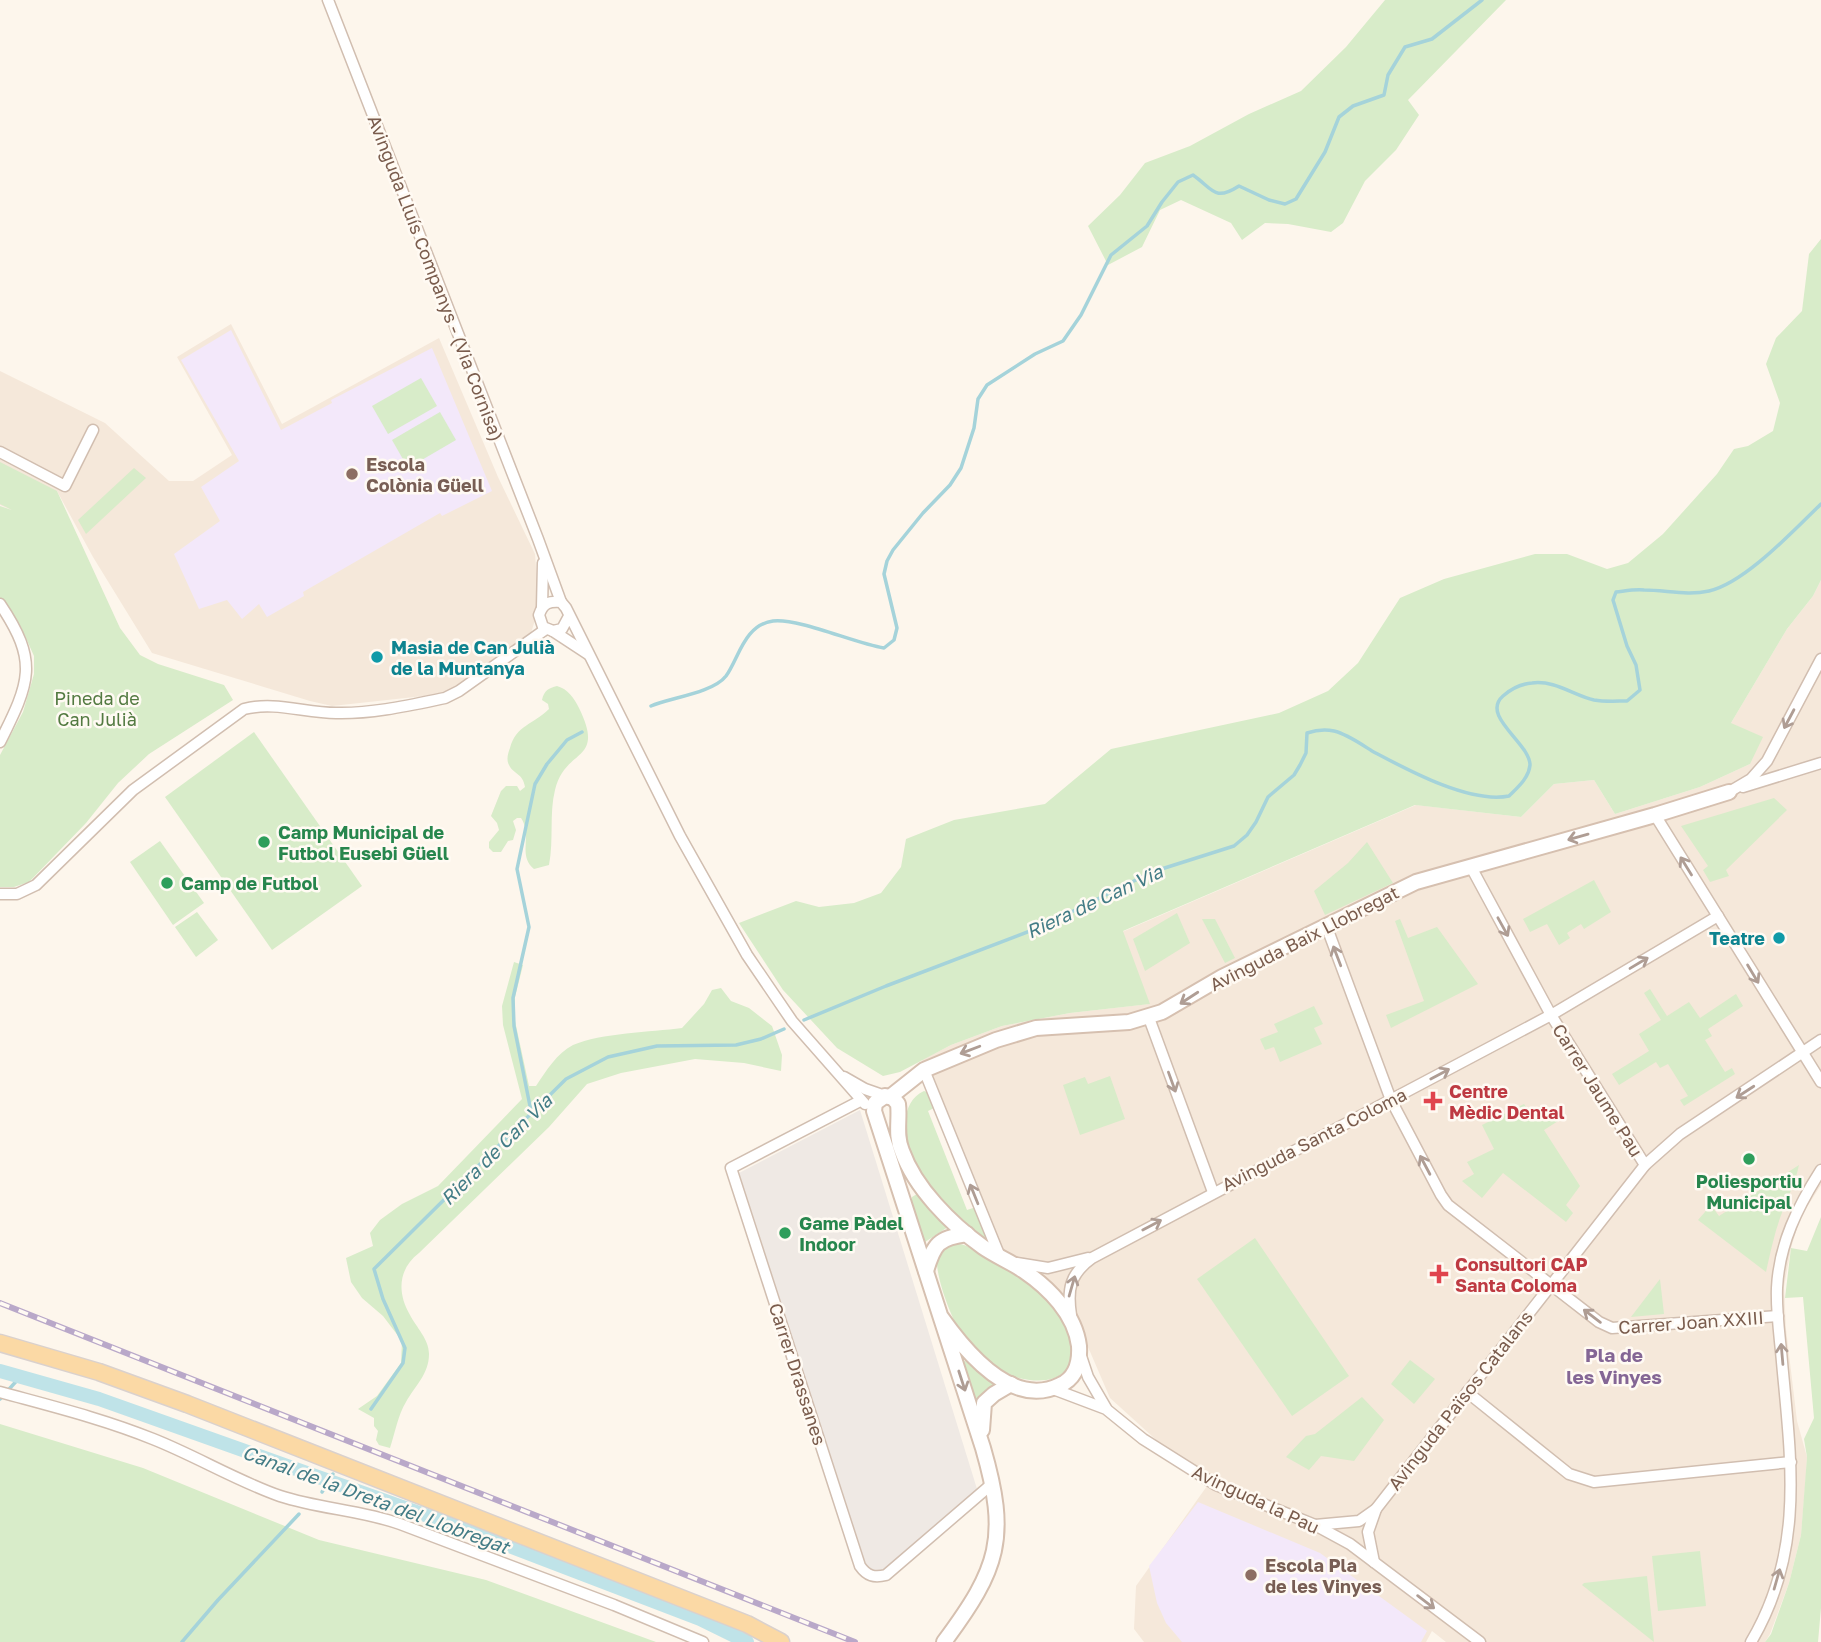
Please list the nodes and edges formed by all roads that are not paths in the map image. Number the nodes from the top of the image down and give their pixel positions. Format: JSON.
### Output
{"nodes":[{"id":1,"x":328,"y":0,"type":"edge"},
{"id":2,"x":93,"y":430,"type":"dead end"},
{"id":3,"x":0,"y":452,"type":"edge"},
{"id":4,"x":543,"y":556,"type":"junction"},
{"id":5,"x":561,"y":602,"type":"junction"},
{"id":6,"x":0,"y":604,"type":"edge"},
{"id":7,"x":542,"y":607,"type":"junction"},
{"id":8,"x":569,"y":616,"type":"junction"},
{"id":9,"x":550,"y":630,"type":"junction"},
{"id":10,"x":590,"y":655,"type":"junction"},
{"id":11,"x":1821,"y":659,"type":"edge"},
{"id":12,"x":0,"y":742,"type":"edge"},
{"id":13,"x":1767,"y":761,"type":"junction"},
{"id":14,"x":1821,"y":763,"type":"edge"},
{"id":15,"x":1779,"y":776,"type":"junction"},
{"id":16,"x":1729,"y":792,"type":"junction"},
{"id":17,"x":1655,"y":816,"type":"junction"},
{"id":18,"x":1471,"y":867,"type":"junction"},
{"id":19,"x":0,"y":894,"type":"edge"},
{"id":20,"x":1718,"y":916,"type":"junction"},
{"id":21,"x":1325,"y":925,"type":"junction"},
{"id":22,"x":1551,"y":1015,"type":"junction"},
{"id":23,"x":1149,"y":1018,"type":"junction"},
{"id":24,"x":1821,"y":1040,"type":"edge"},
{"id":25,"x":1802,"y":1054,"type":"junction"},
{"id":26,"x":925,"y":1070,"type":"junction"},
{"id":27,"x":840,"y":1075,"type":"junction"},
{"id":28,"x":1821,"y":1082,"type":"edge"},
{"id":29,"x":887,"y":1097,"type":"junction"},
{"id":30,"x":1391,"y":1100,"type":"junction"},
{"id":31,"x":860,"y":1101,"type":"junction"},
{"id":32,"x":875,"y":1114,"type":"junction"},
{"id":33,"x":897,"y":1116,"type":"junction"},
{"id":34,"x":1645,"y":1165,"type":"junction"},
{"id":35,"x":1821,"y":1170,"type":"edge"},
{"id":36,"x":1213,"y":1192,"type":"junction"},
{"id":37,"x":967,"y":1234,"type":"junction"},
{"id":38,"x":999,"y":1257,"type":"junction"},
{"id":39,"x":1092,"y":1258,"type":"junction"},
{"id":40,"x":925,"y":1272,"type":"junction"},
{"id":41,"x":1552,"y":1284,"type":"junction"},
{"id":42,"x":1778,"y":1316,"type":"junction"},
{"id":43,"x":941,"y":1317,"type":"junction"},
{"id":44,"x":1072,"y":1322,"type":"junction"},
{"id":45,"x":0,"y":1343,"type":"edge"},
{"id":46,"x":1079,"y":1349,"type":"junction"},
{"id":47,"x":1011,"y":1384,"type":"junction"},
{"id":48,"x":1053,"y":1389,"type":"junction"},
{"id":49,"x":0,"y":1392,"type":"edge"},
{"id":50,"x":1467,"y":1392,"type":"junction"},
{"id":51,"x":1106,"y":1409,"type":"junction"},
{"id":52,"x":982,"y":1446,"type":"junction"},
{"id":53,"x":1791,"y":1462,"type":"junction"},
{"id":54,"x":993,"y":1483,"type":"junction"},
{"id":55,"x":1376,"y":1509,"type":"junction"},
{"id":56,"x":1315,"y":1525,"type":"junction"},
{"id":57,"x":1374,"y":1562,"type":"junction"},
{"id":58,"x":703,"y":1642,"type":"edge"},
{"id":59,"x":781,"y":1642,"type":"edge"},
{"id":60,"x":944,"y":1642,"type":"edge"},
{"id":61,"x":1480,"y":1642,"type":"edge"},
{"id":62,"x":1751,"y":1642,"type":"edge"}],
"edges":[{"from":1,"to":4,"type":"street","name":"Avinguda Lluís Companys - (Via Cornisa)"},
{"from":2,"to":3,"type":"street"},
{"from":4,"to":5,"type":"street","name":"Avinguda Lluís Companys - (Via Cornisa)"},
{"from":4,"to":7,"type":"street","name":"Avinguda Lluís Companys - (Via Cornisa)"},
{"from":5,"to":7,"type":"street"},
{"from":5,"to":8,"type":"street"},
{"from":6,"to":12,"type":"street"},
{"from":7,"to":9,"type":"street"},
{"from":8,"to":9,"type":"street"},
{"from":8,"to":10,"type":"street"},
{"from":9,"to":10,"type":"street"},
{"from":9,"to":19,"type":"street"},
{"from":10,"to":27,"type":"street"},
{"from":11,"to":13,"type":"street","one_way":true},
{"from":13,"to":15,"type":"street"},
{"from":13,"to":16,"type":"street"},
{"from":14,"to":15,"type":"street"},
{"from":15,"to":16,"type":"street"},
{"from":16,"to":17,"type":"street","name":"Avinguda Baix Llobregat"},
{"from":17,"to":18,"type":"street","name":"Avinguda Baix Llobregat","one_way":true},
{"from":20,"to":17,"type":"street","one_way":true},
{"from":18,"to":21,"type":"street","name":"Avinguda Baix Llobregat"},
{"from":18,"to":22,"type":"street","name":"Carrer Jaume Pau","one_way":true},
{"from":22,"to":20,"type":"street","name":"Avinguda Santa Coloma","one_way":true},
{"from":20,"to":25,"type":"street","one_way":true},
{"from":21,"to":23,"type":"street","name":"Avinguda Baix Llobregat","one_way":true},
{"from":30,"to":21,"type":"street","name":"Carrer Joan XXIII","one_way":true},
{"from":30,"to":22,"type":"street","name":"Avinguda Santa Coloma","one_way":true},
{"from":22,"to":34,"type":"street","name":"Carrer Jaume Pau"},
{"from":23,"to":26,"type":"street","name":"Avinguda Baix Llobregat","one_way":true},
{"from":23,"to":36,"type":"street","one_way":true},
{"from":24,"to":25,"type":"street","name":"Avinguda Països Catalans"},
{"from":25,"to":28,"type":"street"},
{"from":25,"to":34,"type":"street","name":"Avinguda Països Catalans","one_way":true},
{"from":26,"to":29,"type":"street","name":"Avinguda Baix Llobregat"},
{"from":38,"to":26,"type":"street","one_way":true},
{"from":27,"to":29,"type":"street"},
{"from":27,"to":31,"type":"street"},
{"from":29,"to":32,"type":"street"},
{"from":29,"to":33,"type":"street"},
{"from":30,"to":36,"type":"street","name":"Avinguda Santa Coloma"},
{"from":41,"to":30,"type":"street","name":"Carrer Joan XXIII","one_way":true},
{"from":31,"to":32,"type":"street"},
{"from":31,"to":54,"type":"street","name":"Carrer Drassanes"},
{"from":32,"to":33,"type":"street"},
{"from":32,"to":40,"type":"street"},
{"from":33,"to":37,"type":"street"},
{"from":34,"to":41,"type":"street","name":"Avinguda Països Catalans"},
{"from":35,"to":42,"type":"street"},
{"from":39,"to":36,"type":"street","name":"Avinguda Santa Coloma","one_way":true},
{"from":37,"to":38,"type":"street"},
{"from":37,"to":40,"type":"street"},
{"from":38,"to":39,"type":"street","name":"Avinguda Santa Coloma"},
{"from":38,"to":44,"type":"street"},
{"from":44,"to":39,"type":"street","name":"Avinguda Santa Coloma","one_way":true},
{"from":40,"to":43,"type":"street"},
{"from":42,"to":41,"type":"street","name":"Carrer Joan XXIII","one_way":true},
{"from":41,"to":50,"type":"street","name":"Avinguda Països Catalans"},
{"from":53,"to":42,"type":"street","one_way":true},
{"from":43,"to":47,"type":"street"},
{"from":43,"to":52,"type":"street","one_way":true},
{"from":44,"to":46,"type":"street"},
{"from":45,"to":59,"type":"main road"},
{"from":46,"to":48,"type":"street"},
{"from":46,"to":51,"type":"street"},
{"from":47,"to":48,"type":"street","name":"Avinguda la Pau"},
{"from":47,"to":52,"type":"street"},
{"from":48,"to":51,"type":"street","name":"Avinguda la Pau"},
{"from":49,"to":58,"type":"street"},
{"from":50,"to":53,"type":"street"},
{"from":50,"to":55,"type":"street","name":"Avinguda Països Catalans"},
{"from":51,"to":56,"type":"street","name":"Avinguda la Pau"},
{"from":52,"to":54,"type":"street"},
{"from":62,"to":53,"type":"street","one_way":true},
{"from":54,"to":60,"type":"street"},
{"from":55,"to":56,"type":"street","name":"Avinguda Països Catalans"},
{"from":55,"to":57,"type":"street","name":"Avinguda Països Catalans"},
{"from":56,"to":57,"type":"street","name":"Avinguda la Pau"},
{"from":57,"to":61,"type":"street","name":"Avinguda la Pau","one_way":true}]}
